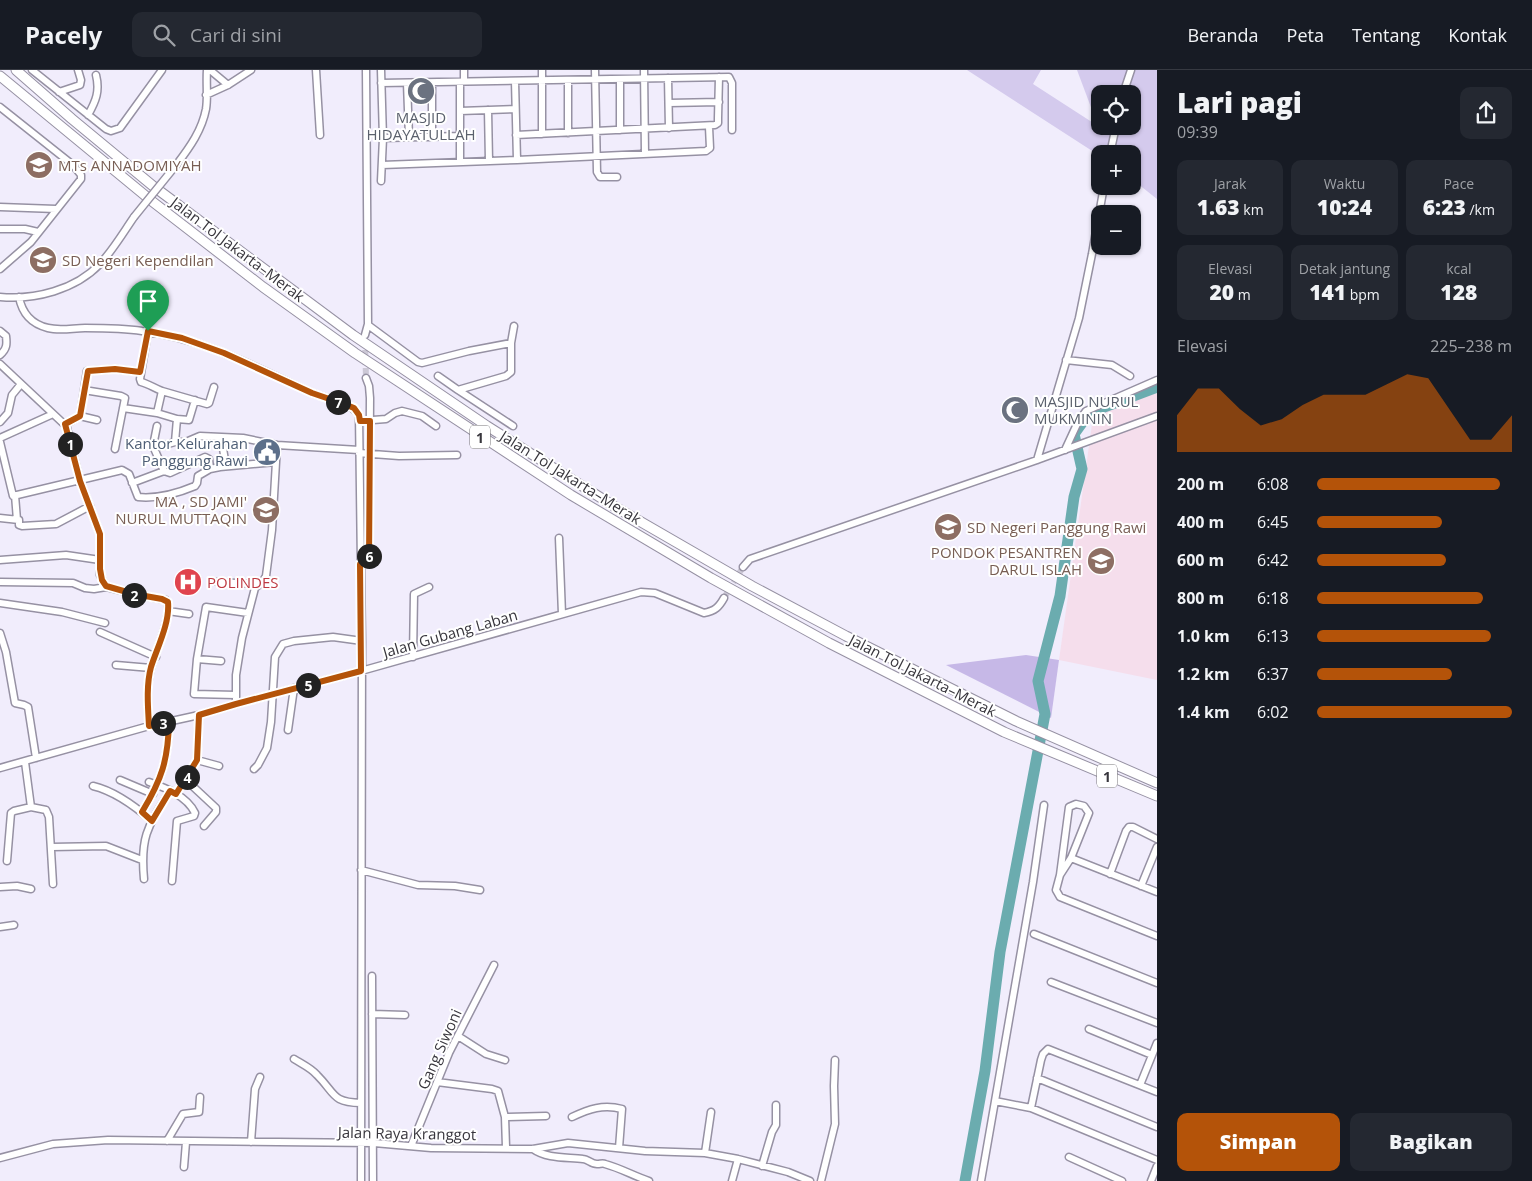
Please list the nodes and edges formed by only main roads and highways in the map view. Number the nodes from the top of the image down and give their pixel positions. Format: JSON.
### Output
{"nodes":[{"id":1,"x":16,"y":70,"type":"edge"},
{"id":2,"x":0,"y":76,"type":"edge"},
{"id":3,"x":1157,"y":783,"type":"edge"},
{"id":4,"x":1157,"y":796,"type":"edge"}],
"edges":[{"from":1,"to":3,"type":"highway","name":"Jalan Tol Jakarta–Merak","number":"1"},
{"from":2,"to":4,"type":"highway","name":"Jalan Tol Jakarta–Merak","number":"1"}]}
